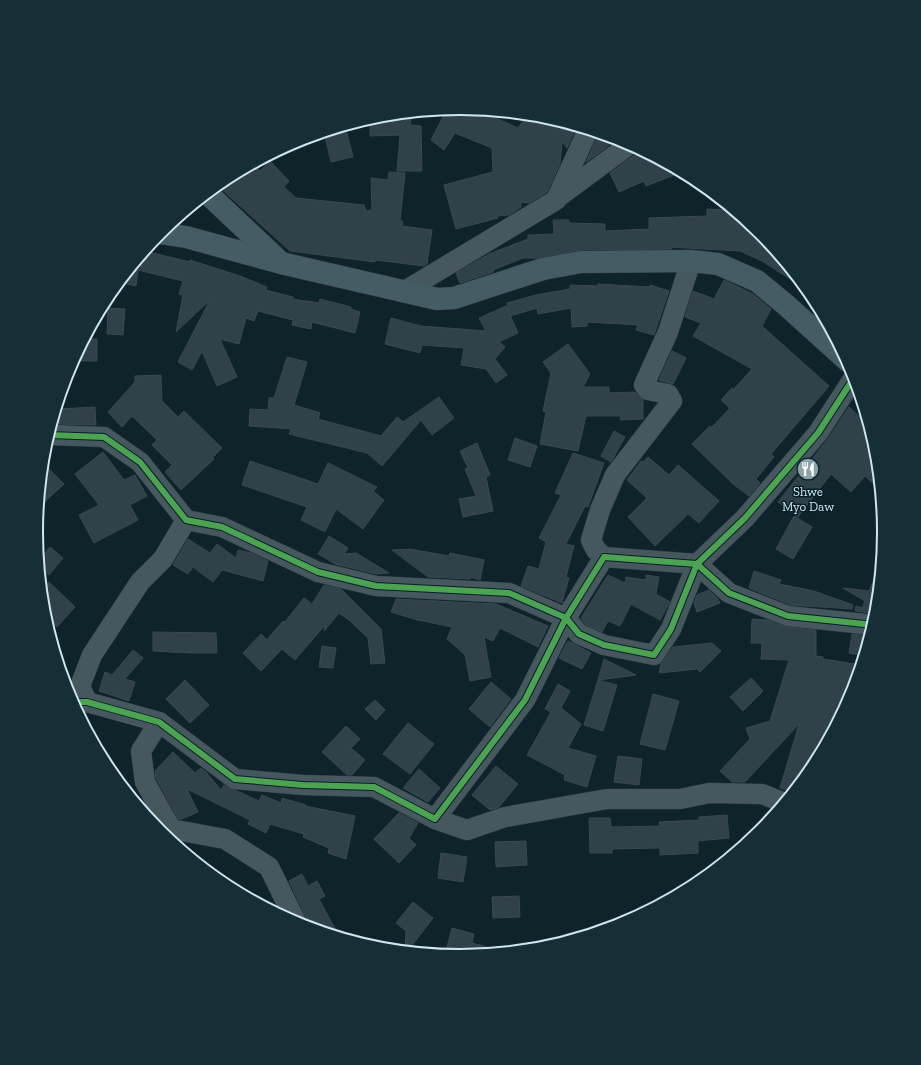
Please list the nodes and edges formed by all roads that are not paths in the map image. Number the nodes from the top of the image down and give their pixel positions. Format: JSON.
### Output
{"nodes":[{"id":1,"x":586,"y":134,"type":"edge"},
{"id":2,"x":624,"y":149,"type":"edge"},
{"id":3,"x":211,"y":197,"type":"edge"},
{"id":4,"x":556,"y":200,"type":"junction"},
{"id":5,"x":168,"y":234,"type":"edge"},
{"id":6,"x":691,"y":261,"type":"junction"},
{"id":7,"x":281,"y":263,"type":"junction"},
{"id":8,"x":403,"y":292,"type":"junction"},
{"id":9,"x":836,"y":350,"type":"edge"},
{"id":10,"x":850,"y":383,"type":"edge"},
{"id":11,"x":55,"y":435,"type":"edge"},
{"id":12,"x":186,"y":520,"type":"junction"},
{"id":13,"x":604,"y":557,"type":"junction"},
{"id":14,"x":697,"y":564,"type":"junction"},
{"id":15,"x":566,"y":618,"type":"junction"},
{"id":16,"x":868,"y":624,"type":"edge"},
{"id":17,"x":80,"y":702,"type":"edge"},
{"id":18,"x":160,"y":722,"type":"junction"},
{"id":19,"x":780,"y":800,"type":"edge"},
{"id":20,"x":435,"y":819,"type":"junction"},
{"id":21,"x":162,"y":825,"type":"edge"},
{"id":22,"x":167,"y":829,"type":"edge"},
{"id":23,"x":292,"y":914,"type":"edge"}],
"edges":[{"from":1,"to":4,"type":"street"},
{"from":2,"to":4,"type":"street"},
{"from":3,"to":7,"type":"highway"},
{"from":4,"to":8,"type":"street"},
{"from":5,"to":7,"type":"highway"},
{"from":6,"to":8,"type":"highway"},
{"from":6,"to":9,"type":"highway"},
{"from":6,"to":13,"type":"street"},
{"from":7,"to":8,"type":"highway"},
{"from":10,"to":14,"type":"street"},
{"from":11,"to":12,"type":"street"},
{"from":12,"to":15,"type":"street"},
{"from":12,"to":17,"type":"street"},
{"from":13,"to":14,"type":"street"},
{"from":13,"to":15,"type":"street"},
{"from":14,"to":15,"type":"street"},
{"from":14,"to":16,"type":"street"},
{"from":15,"to":20,"type":"street"},
{"from":17,"to":18,"type":"street"},
{"from":18,"to":20,"type":"street"},
{"from":18,"to":21,"type":"street"},
{"from":19,"to":20,"type":"street"},
{"from":22,"to":23,"type":"street"}]}
